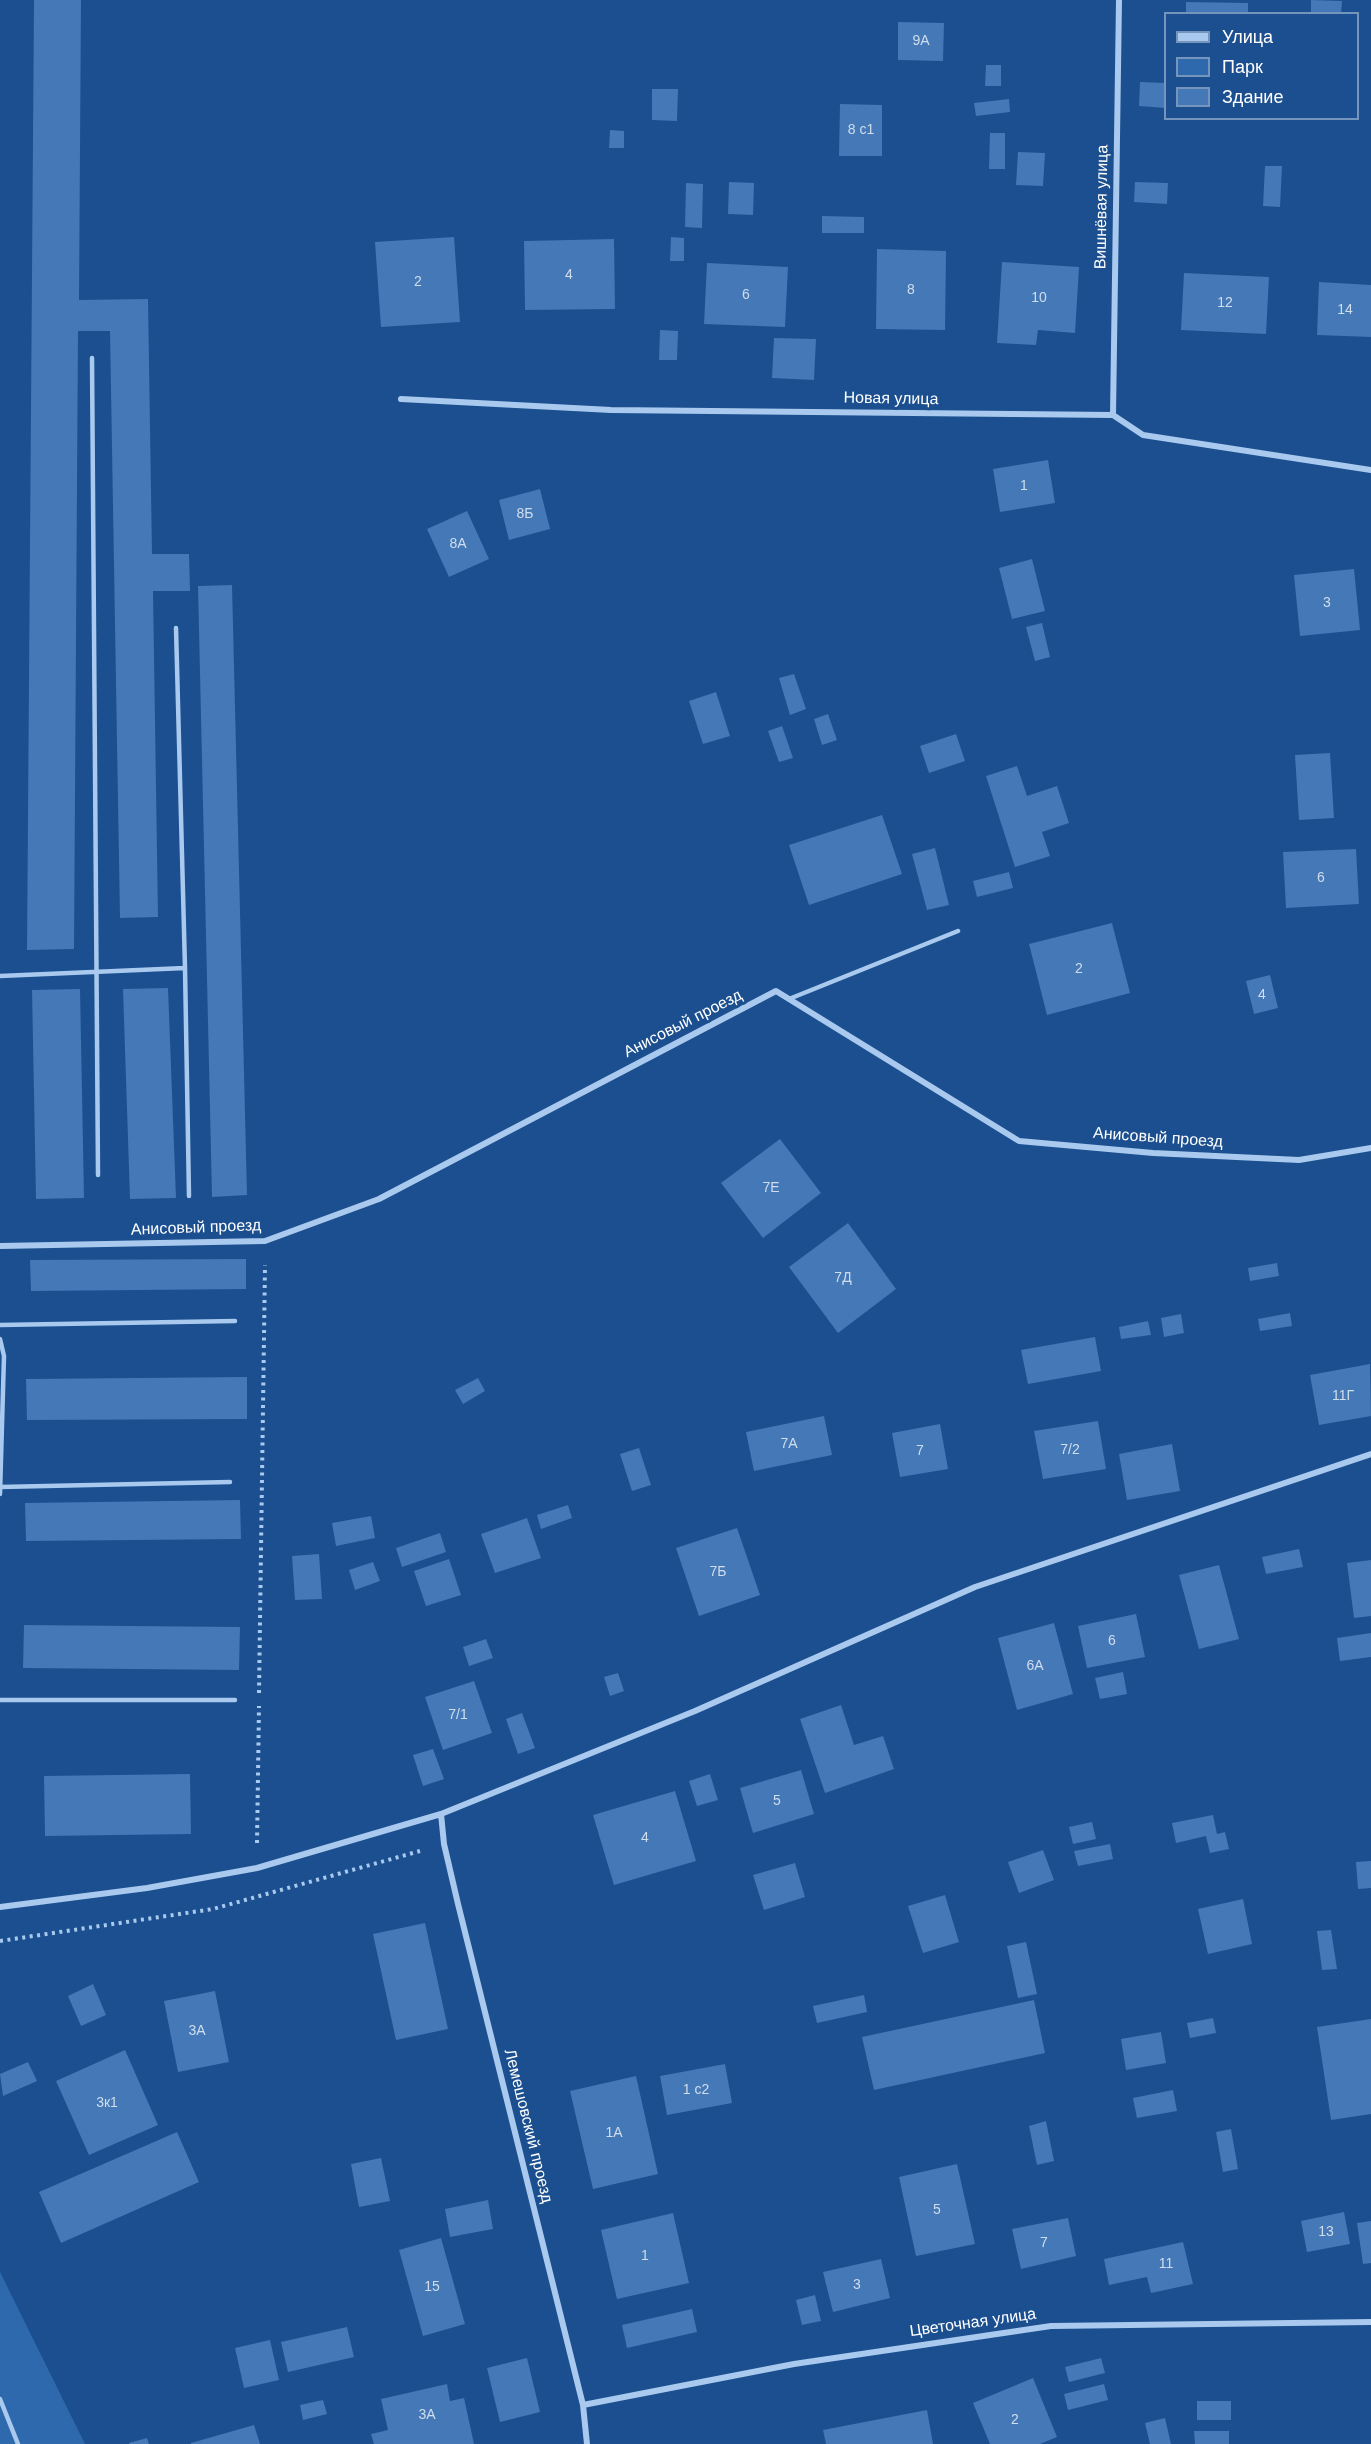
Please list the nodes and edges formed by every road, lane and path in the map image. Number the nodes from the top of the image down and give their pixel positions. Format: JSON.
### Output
{"nodes":[{"id":1,"x":1119,"y":0,"type":"edge"},
{"id":2,"x":92,"y":358,"type":"dead end"},
{"id":3,"x":402,"y":399,"type":"dead end"},
{"id":4,"x":1113,"y":415,"type":"junction"},
{"id":5,"x":1371,"y":470,"type":"edge"},
{"id":6,"x":176,"y":628,"type":"dead end"},
{"id":7,"x":958,"y":931,"type":"dead end"},
{"id":8,"x":185,"y":968,"type":"junction"},
{"id":9,"x":97,"y":972,"type":"junction"},
{"id":10,"x":0,"y":976,"type":"edge"},
{"id":11,"x":789,"y":999,"type":"junction"},
{"id":12,"x":1371,"y":1148,"type":"edge"},
{"id":13,"x":98,"y":1175,"type":"dead end"},
{"id":14,"x":189,"y":1196,"type":"dead end"},
{"id":15,"x":265,"y":1241,"type":"junction"},
{"id":16,"x":0,"y":1246,"type":"edge"},
{"id":17,"x":235,"y":1321,"type":"dead end"},
{"id":18,"x":0,"y":1326,"type":"edge"},
{"id":19,"x":0,"y":1339,"type":"edge"},
{"id":20,"x":2,"y":1356,"type":"edge"},
{"id":21,"x":1371,"y":1454,"type":"edge"},
{"id":22,"x":230,"y":1482,"type":"dead end"},
{"id":23,"x":0,"y":1487,"type":"edge"},
{"id":24,"x":0,"y":1494,"type":"edge"},
{"id":25,"x":0,"y":1700,"type":"edge"},
{"id":26,"x":235,"y":1700,"type":"dead end"},
{"id":27,"x":441,"y":1814,"type":"junction"},
{"id":28,"x":257,"y":1868,"type":"junction"},
{"id":29,"x":0,"y":1907,"type":"edge"},
{"id":30,"x":1371,"y":2322,"type":"edge"},
{"id":31,"x":0,"y":2399,"type":"edge"},
{"id":32,"x":583,"y":2405,"type":"junction"},
{"id":33,"x":18,"y":2444,"type":"edge"},
{"id":34,"x":587,"y":2444,"type":"edge"}],
"edges":[{"from":1,"to":4,"type":"street","name":"Вишнёвая улица"},
{"from":2,"to":9,"type":"lane"},
{"from":3,"to":4,"type":"street","name":"Новая улица"},
{"from":4,"to":5,"type":"street"},
{"from":6,"to":8,"type":"lane"},
{"from":7,"to":11,"type":"lane"},
{"from":8,"to":9,"type":"lane"},
{"from":8,"to":14,"type":"lane"},
{"from":9,"to":10,"type":"lane"},
{"from":9,"to":13,"type":"lane"},
{"from":11,"to":12,"type":"street","name":"Анисовый проезд"},
{"from":11,"to":15,"type":"street","name":"Анисовый проезд"},
{"from":15,"to":16,"type":"street","name":"Анисовый проезд"},
{"from":15,"to":28,"type":"path"},
{"from":17,"to":18,"type":"lane"},
{"from":19,"to":20,"type":"lane"},
{"from":20,"to":23,"type":"lane"},
{"from":21,"to":27,"type":"street"},
{"from":22,"to":23,"type":"lane"},
{"from":23,"to":24,"type":"lane"},
{"from":25,"to":26,"type":"lane"},
{"from":27,"to":28,"type":"street"},
{"from":27,"to":32,"type":"street","name":"Лемешовский проезд"},
{"from":28,"to":29,"type":"street"},
{"from":30,"to":32,"type":"street","name":"Цветочная улица"},
{"from":31,"to":33,"type":"lane"},
{"from":32,"to":34,"type":"street","name":"Лемешовский проезд"}]}
